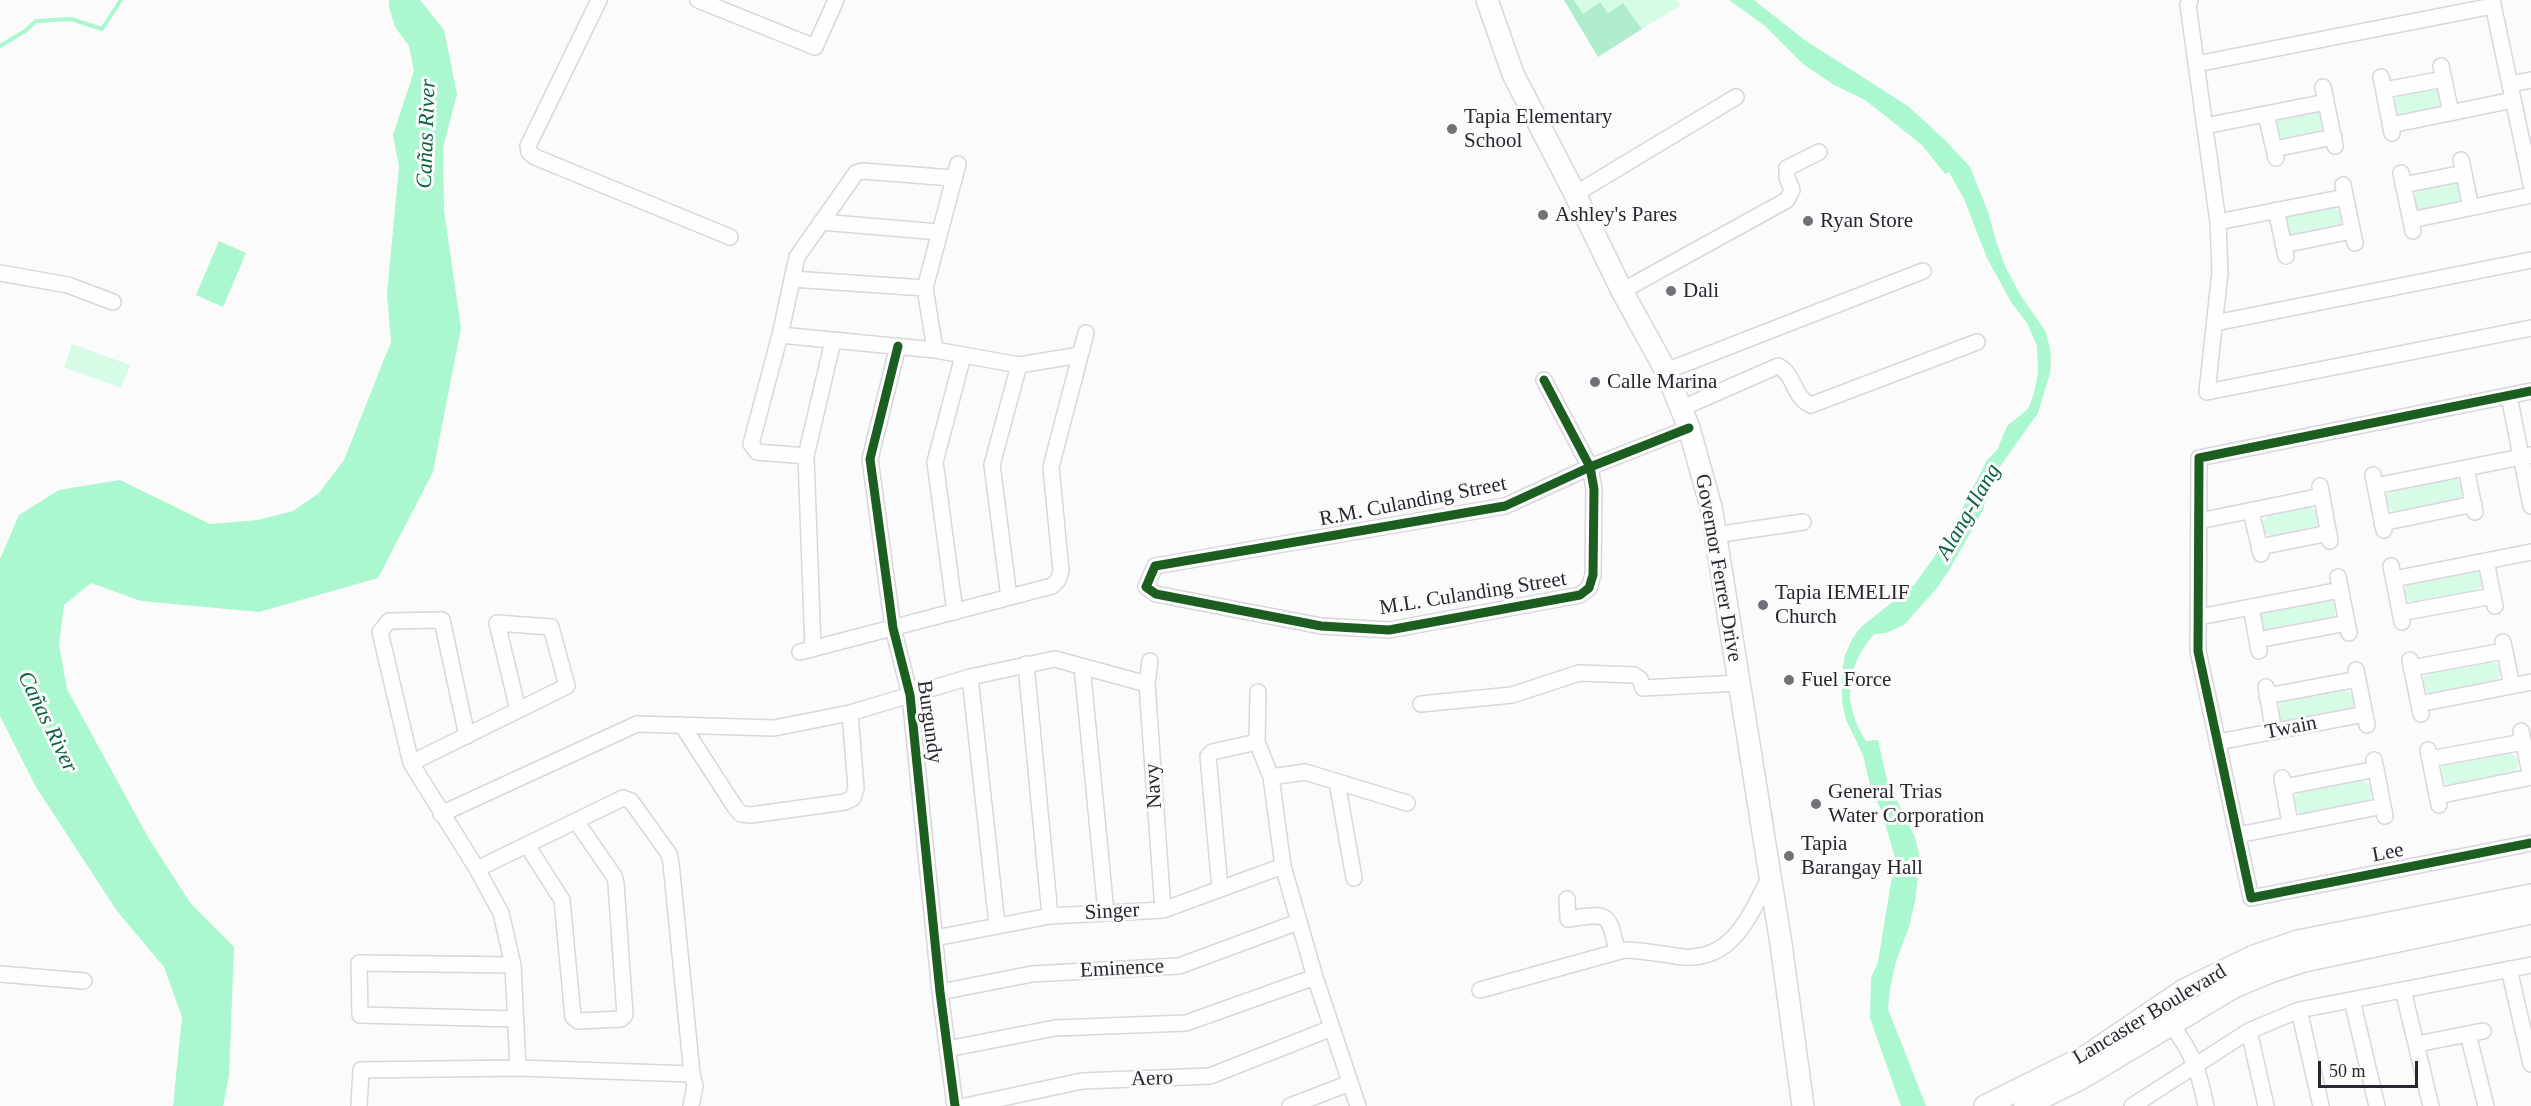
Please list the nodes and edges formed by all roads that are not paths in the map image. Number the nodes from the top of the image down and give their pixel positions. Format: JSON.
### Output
{"nodes":[{"id":1,"x":599,"y":0,"type":"edge"},
{"id":2,"x":698,"y":0,"type":"edge"},
{"id":3,"x":836,"y":0,"type":"edge"},
{"id":4,"x":1487,"y":0,"type":"edge"},
{"id":5,"x":2190,"y":0,"type":"edge"},
{"id":6,"x":2493,"y":3,"type":"edge"},
{"id":7,"x":2196,"y":64,"type":"junction"},
{"id":8,"x":2531,"y":80,"type":"edge"},
{"id":9,"x":2512,"y":92,"type":"junction"},
{"id":10,"x":1736,"y":97,"type":"dead end"},
{"id":11,"x":2451,"y":113,"type":"junction"},
{"id":12,"x":2266,"y":114,"type":"junction"},
{"id":13,"x":2205,"y":126,"type":"junction"},
{"id":14,"x":1819,"y":152,"type":"dead end"},
{"id":15,"x":2530,"y":179,"type":"edge"},
{"id":16,"x":1575,"y":194,"type":"junction"},
{"id":17,"x":2531,"y":195,"type":"edge"},
{"id":18,"x":2472,"y":207,"type":"junction"},
{"id":19,"x":2276,"y":210,"type":"junction"},
{"id":20,"x":821,"y":222,"type":"junction"},
{"id":21,"x":2218,"y":222,"type":"junction"},
{"id":22,"x":939,"y":232,"type":"junction"},
{"id":23,"x":730,"y":237,"type":"dead end"},
{"id":24,"x":2531,"y":260,"type":"edge"},
{"id":25,"x":1923,"y":272,"type":"dead end"},
{"id":26,"x":0,"y":273,"type":"edge"},
{"id":27,"x":792,"y":279,"type":"junction"},
{"id":28,"x":925,"y":288,"type":"junction"},
{"id":29,"x":1622,"y":291,"type":"junction"},
{"id":30,"x":113,"y":302,"type":"dead end"},
{"id":31,"x":2215,"y":323,"type":"junction"},
{"id":32,"x":2531,"y":328,"type":"edge"},
{"id":33,"x":1086,"y":333,"type":"dead end"},
{"id":34,"x":780,"y":335,"type":"junction"},
{"id":35,"x":833,"y":341,"type":"junction"},
{"id":36,"x":1977,"y":342,"type":"dead end"},
{"id":37,"x":898,"y":346,"type":"junction"},
{"id":38,"x":935,"y":350,"type":"junction"},
{"id":39,"x":1080,"y":355,"type":"junction"},
{"id":40,"x":963,"y":356,"type":"junction"},
{"id":41,"x":1019,"y":365,"type":"junction"},
{"id":42,"x":1665,"y":371,"type":"junction"},
{"id":43,"x":1544,"y":380,"type":"dead end"},
{"id":44,"x":2531,"y":391,"type":"edge"},
{"id":45,"x":2509,"y":396,"type":"junction"},
{"id":46,"x":1682,"y":408,"type":"junction"},
{"id":47,"x":1689,"y":428,"type":"junction"},
{"id":48,"x":806,"y":456,"type":"junction"},
{"id":49,"x":2526,"y":456,"type":"edge"},
{"id":50,"x":1590,"y":467,"type":"junction"},
{"id":51,"x":2466,"y":468,"type":"junction"},
{"id":52,"x":2531,"y":506,"type":"edge"},
{"id":53,"x":2251,"y":510,"type":"junction"},
{"id":54,"x":2199,"y":520,"type":"junction"},
{"id":55,"x":1803,"y":522,"type":"dead end"},
{"id":56,"x":1715,"y":535,"type":"junction"},
{"id":57,"x":2531,"y":552,"type":"edge"},
{"id":58,"x":2486,"y":561,"type":"junction"},
{"id":59,"x":1146,"y":587,"type":"joint"},
{"id":60,"x":1009,"y":597,"type":"junction"},
{"id":61,"x":2251,"y":607,"type":"junction"},
{"id":62,"x":955,"y":612,"type":"junction"},
{"id":63,"x":2199,"y":617,"type":"junction"},
{"id":64,"x":893,"y":628,"type":"junction"},
{"id":65,"x":1150,"y":662,"type":"dead end"},
{"id":66,"x":1026,"y":664,"type":"junction"},
{"id":67,"x":1082,"y":666,"type":"junction"},
{"id":68,"x":970,"y":677,"type":"junction"},
{"id":69,"x":2531,"y":682,"type":"edge"},
{"id":70,"x":1739,"y":683,"type":"junction"},
{"id":71,"x":1148,"y":684,"type":"junction"},
{"id":72,"x":2512,"y":686,"type":"junction"},
{"id":73,"x":1258,"y":692,"type":"dead end"},
{"id":74,"x":910,"y":695,"type":"junction"},
{"id":75,"x":1421,"y":704,"type":"dead end"},
{"id":76,"x":518,"y":710,"type":"junction"},
{"id":77,"x":850,"y":713,"type":"junction"},
{"id":78,"x":682,"y":725,"type":"junction"},
{"id":79,"x":2274,"y":732,"type":"junction"},
{"id":80,"x":467,"y":736,"type":"junction"},
{"id":81,"x":1257,"y":742,"type":"junction"},
{"id":82,"x":2218,"y":742,"type":"junction"},
{"id":83,"x":411,"y":763,"type":"junction"},
{"id":84,"x":1270,"y":777,"type":"junction"},
{"id":85,"x":2531,"y":777,"type":"edge"},
{"id":86,"x":1337,"y":782,"type":"junction"},
{"id":87,"x":1407,"y":803,"type":"dead end"},
{"id":88,"x":441,"y":814,"type":"junction"},
{"id":89,"x":576,"y":821,"type":"junction"},
{"id":90,"x":2290,"y":824,"type":"junction"},
{"id":91,"x":2238,"y":835,"type":"junction"},
{"id":92,"x":2531,"y":843,"type":"edge"},
{"id":93,"x":527,"y":845,"type":"junction"},
{"id":94,"x":1283,"y":866,"type":"junction"},
{"id":95,"x":477,"y":869,"type":"junction"},
{"id":96,"x":1770,"y":877,"type":"junction"},
{"id":97,"x":1354,"y":878,"type":"dead end"},
{"id":98,"x":1220,"y":888,"type":"junction"},
{"id":99,"x":2531,"y":894,"type":"edge"},
{"id":100,"x":1567,"y":899,"type":"dead end"},
{"id":101,"x":1163,"y":910,"type":"junction"},
{"id":102,"x":1106,"y":912,"type":"junction"},
{"id":103,"x":2531,"y":913,"type":"edge"},
{"id":104,"x":1050,"y":916,"type":"junction"},
{"id":105,"x":1298,"y":922,"type":"junction"},
{"id":106,"x":997,"y":925,"type":"junction"},
{"id":107,"x":936,"y":938,"type":"junction"},
{"id":108,"x":1617,"y":952,"type":"junction"},
{"id":109,"x":513,"y":965,"type":"junction"},
{"id":110,"x":2531,"y":965,"type":"edge"},
{"id":111,"x":2509,"y":969,"type":"junction"},
{"id":112,"x":0,"y":974,"type":"edge"},
{"id":113,"x":1315,"y":977,"type":"junction"},
{"id":114,"x":84,"y":981,"type":"dead end"},
{"id":115,"x":1480,"y":990,"type":"dead end"},
{"id":116,"x":2403,"y":990,"type":"junction"},
{"id":117,"x":940,"y":992,"type":"junction"},
{"id":118,"x":2352,"y":1000,"type":"junction"},
{"id":119,"x":2299,"y":1010,"type":"junction"},
{"id":120,"x":516,"y":1019,"type":"junction"},
{"id":121,"x":2526,"y":1023,"type":"edge"},
{"id":122,"x":2171,"y":1025,"type":"junction"},
{"id":123,"x":1332,"y":1028,"type":"junction"},
{"id":124,"x":2249,"y":1031,"type":"junction"},
{"id":125,"x":2417,"y":1044,"type":"junction"},
{"id":126,"x":946,"y":1048,"type":"junction"},
{"id":127,"x":2531,"y":1064,"type":"edge"},
{"id":128,"x":2197,"y":1065,"type":"junction"},
{"id":129,"x":518,"y":1068,"type":"junction"},
{"id":130,"x":692,"y":1074,"type":"junction"},
{"id":131,"x":1350,"y":1083,"type":"junction"},
{"id":132,"x":2035,"y":1095,"type":"edge"},
{"id":133,"x":995,"y":1102,"type":"edge"},
{"id":134,"x":2147,"y":1102,"type":"edge"},
{"id":135,"x":359,"y":1106,"type":"edge"},
{"id":136,"x":691,"y":1106,"type":"edge"},
{"id":137,"x":955,"y":1106,"type":"edge"},
{"id":138,"x":965,"y":1106,"type":"edge"},
{"id":139,"x":1290,"y":1106,"type":"edge"},
{"id":140,"x":1358,"y":1106,"type":"edge"},
{"id":141,"x":1803,"y":1106,"type":"edge"},
{"id":142,"x":1985,"y":1106,"type":"edge"},
{"id":143,"x":2132,"y":1106,"type":"edge"},
{"id":144,"x":2206,"y":1106,"type":"edge"},
{"id":145,"x":2266,"y":1106,"type":"edge"},
{"id":146,"x":2321,"y":1106,"type":"edge"},
{"id":147,"x":2377,"y":1106,"type":"edge"},
{"id":148,"x":2431,"y":1106,"type":"edge"},
{"id":149,"x":2486,"y":1106,"type":"edge"}],
"edges":[{"from":1,"to":23,"type":"street"},
{"from":2,"to":3,"type":"street"},
{"from":4,"to":16,"type":"main road","name":"Governor Ferrer Drive"},
{"from":5,"to":7,"type":"street"},
{"from":6,"to":7,"type":"street"},
{"from":6,"to":9,"type":"street"},
{"from":7,"to":13,"type":"street"},
{"from":8,"to":9,"type":"street"},
{"from":9,"to":11,"type":"street"},
{"from":9,"to":15,"type":"street"},
{"from":10,"to":16,"type":"street"},
{"from":11,"to":11,"type":"street"},
{"from":12,"to":12,"type":"street"},
{"from":12,"to":13,"type":"street"},
{"from":13,"to":21,"type":"street"},
{"from":14,"to":29,"type":"street"},
{"from":16,"to":29,"type":"main road","name":"Governor Ferrer Drive"},
{"from":17,"to":18,"type":"street"},
{"from":18,"to":18,"type":"street"},
{"from":19,"to":19,"type":"street"},
{"from":19,"to":21,"type":"street"},
{"from":20,"to":22,"type":"street"},
{"from":20,"to":22,"type":"street"},
{"from":20,"to":27,"type":"street"},
{"from":21,"to":31,"type":"street"},
{"from":22,"to":28,"type":"street"},
{"from":24,"to":31,"type":"street"},
{"from":25,"to":42,"type":"street"},
{"from":26,"to":30,"type":"street"},
{"from":27,"to":28,"type":"street"},
{"from":27,"to":34,"type":"street"},
{"from":28,"to":38,"type":"street"},
{"from":29,"to":42,"type":"main road","name":"Governor Ferrer Drive"},
{"from":31,"to":32,"type":"street"},
{"from":33,"to":39,"type":"street"},
{"from":34,"to":35,"type":"street"},
{"from":34,"to":48,"type":"street"},
{"from":35,"to":37,"type":"street"},
{"from":35,"to":48,"type":"street"},
{"from":36,"to":46,"type":"street"},
{"from":37,"to":38,"type":"street"},
{"from":37,"to":64,"type":"street","name":"Burgundy"},
{"from":38,"to":40,"type":"street"},
{"from":39,"to":41,"type":"street"},
{"from":39,"to":60,"type":"street"},
{"from":40,"to":41,"type":"street"},
{"from":40,"to":62,"type":"street"},
{"from":41,"to":60,"type":"street"},
{"from":42,"to":46,"type":"main road","name":"Governor Ferrer Drive"},
{"from":43,"to":50,"type":"street","name":"M.L. Culanding Street"},
{"from":44,"to":45,"type":"street"},
{"from":45,"to":49,"type":"street"},
{"from":45,"to":54,"type":"street"},
{"from":46,"to":47,"type":"main road","name":"Governor Ferrer Drive"},
{"from":47,"to":50,"type":"street","name":"R.M. Culanding Street"},
{"from":47,"to":56,"type":"main road","name":"Governor Ferrer Drive"},
{"from":48,"to":64,"type":"street"},
{"from":49,"to":51,"type":"street"},
{"from":49,"to":52,"type":"street"},
{"from":50,"to":59,"type":"street","name":"R.M. Culanding Street"},
{"from":50,"to":59,"type":"street","name":"M.L. Culanding Street"},
{"from":51,"to":51,"type":"street"},
{"from":53,"to":53,"type":"street"},
{"from":53,"to":54,"type":"street"},
{"from":54,"to":63,"type":"street"},
{"from":55,"to":56,"type":"street"},
{"from":56,"to":70,"type":"main road","name":"Governor Ferrer Drive"},
{"from":57,"to":58,"type":"street"},
{"from":58,"to":58,"type":"street"},
{"from":60,"to":62,"type":"street"},
{"from":61,"to":61,"type":"street"},
{"from":61,"to":63,"type":"street"},
{"from":62,"to":64,"type":"street"},
{"from":63,"to":82,"type":"street"},
{"from":64,"to":74,"type":"street","name":"Burgundy"},
{"from":65,"to":71,"type":"street","name":"Navy"},
{"from":66,"to":67,"type":"street"},
{"from":66,"to":68,"type":"street"},
{"from":66,"to":104,"type":"street"},
{"from":67,"to":71,"type":"street"},
{"from":67,"to":102,"type":"street"},
{"from":68,"to":74,"type":"street"},
{"from":68,"to":106,"type":"street"},
{"from":69,"to":72,"type":"street"},
{"from":70,"to":75,"type":"street"},
{"from":70,"to":96,"type":"main road","name":"Governor Ferrer Drive"},
{"from":71,"to":101,"type":"street","name":"Navy"},
{"from":72,"to":72,"type":"street"},
{"from":73,"to":81,"type":"street"},
{"from":74,"to":77,"type":"street"},
{"from":74,"to":107,"type":"street","name":"Burgundy"},
{"from":76,"to":76,"type":"street"},
{"from":76,"to":80,"type":"street"},
{"from":77,"to":78,"type":"street"},
{"from":77,"to":78,"type":"street"},
{"from":78,"to":88,"type":"street"},
{"from":79,"to":79,"type":"street","name":"Twain"},
{"from":79,"to":82,"type":"street","name":"Twain"},
{"from":80,"to":83,"type":"street"},
{"from":80,"to":83,"type":"street"},
{"from":81,"to":84,"type":"street"},
{"from":81,"to":98,"type":"street"},
{"from":82,"to":91,"type":"street"},
{"from":83,"to":88,"type":"street"},
{"from":84,"to":86,"type":"street"},
{"from":84,"to":94,"type":"street"},
{"from":85,"to":85,"type":"street"},
{"from":86,"to":87,"type":"street"},
{"from":86,"to":97,"type":"street"},
{"from":88,"to":95,"type":"street"},
{"from":89,"to":93,"type":"street"},
{"from":89,"to":93,"type":"street"},
{"from":89,"to":130,"type":"street"},
{"from":90,"to":90,"type":"street"},
{"from":90,"to":91,"type":"street"},
{"from":91,"to":92,"type":"street","name":"Lee"},
{"from":93,"to":95,"type":"street"},
{"from":94,"to":98,"type":"street","name":"Singer"},
{"from":94,"to":105,"type":"street"},
{"from":95,"to":109,"type":"street"},
{"from":96,"to":108,"type":"street"},
{"from":96,"to":141,"type":"main road","name":"Governor Ferrer Drive"},
{"from":98,"to":101,"type":"street","name":"Singer"},
{"from":99,"to":132,"type":"main road","name":"Lancaster Boulevard"},
{"from":100,"to":108,"type":"street"},
{"from":101,"to":102,"type":"street","name":"Singer"},
{"from":102,"to":104,"type":"street","name":"Singer"},
{"from":103,"to":122,"type":"main road","name":"Lancaster Boulevard"},
{"from":104,"to":106,"type":"street","name":"Singer"},
{"from":105,"to":113,"type":"street"},
{"from":105,"to":117,"type":"street","name":"Eminence"},
{"from":106,"to":107,"type":"street","name":"Singer"},
{"from":107,"to":117,"type":"street","name":"Burgundy"},
{"from":108,"to":115,"type":"street"},
{"from":109,"to":120,"type":"street"},
{"from":109,"to":120,"type":"street"},
{"from":110,"to":111,"type":"street"},
{"from":111,"to":116,"type":"street"},
{"from":111,"to":121,"type":"street"},
{"from":112,"to":114,"type":"street"},
{"from":113,"to":123,"type":"street"},
{"from":113,"to":126,"type":"street"},
{"from":116,"to":118,"type":"street"},
{"from":116,"to":125,"type":"street"},
{"from":117,"to":126,"type":"street","name":"Burgundy"},
{"from":118,"to":119,"type":"street"},
{"from":118,"to":147,"type":"street"},
{"from":119,"to":124,"type":"street"},
{"from":119,"to":146,"type":"street"},
{"from":120,"to":129,"type":"street"},
{"from":121,"to":127,"type":"street"},
{"from":122,"to":128,"type":"street"},
{"from":122,"to":132,"type":"main road","name":"Lancaster Boulevard"},
{"from":123,"to":131,"type":"street"},
{"from":123,"to":133,"type":"street","name":"Aero"},
{"from":124,"to":128,"type":"street"},
{"from":124,"to":145,"type":"street"},
{"from":125,"to":148,"type":"street"},
{"from":125,"to":149,"type":"street"},
{"from":126,"to":137,"type":"street","name":"Burgundy"},
{"from":128,"to":134,"type":"street"},
{"from":128,"to":144,"type":"street"},
{"from":129,"to":130,"type":"street"},
{"from":129,"to":135,"type":"street"},
{"from":130,"to":136,"type":"street"},
{"from":131,"to":139,"type":"street"},
{"from":131,"to":140,"type":"street"},
{"from":132,"to":142,"type":"main road","name":"Lancaster Boulevard"},
{"from":133,"to":138,"type":"street","name":"Aero"},
{"from":134,"to":143,"type":"street"}]}
